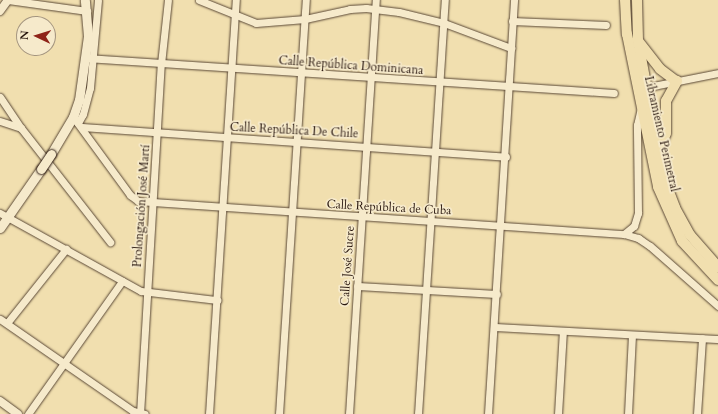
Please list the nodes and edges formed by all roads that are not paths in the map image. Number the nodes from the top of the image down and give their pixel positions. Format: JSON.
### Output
{"nodes":[{"id":1,"x":8,"y":0,"type":"edge"},
{"id":2,"x":85,"y":0,"type":"edge"},
{"id":3,"x":98,"y":0,"type":"edge"},
{"id":4,"x":168,"y":0,"type":"edge"},
{"id":5,"x":199,"y":0,"type":"edge"},
{"id":6,"x":236,"y":0,"type":"edge"},
{"id":7,"x":306,"y":0,"type":"edge"},
{"id":8,"x":376,"y":0,"type":"edge"},
{"id":9,"x":445,"y":0,"type":"edge"},
{"id":10,"x":514,"y":0,"type":"edge"},
{"id":11,"x":625,"y":0,"type":"edge"},
{"id":12,"x":637,"y":0,"type":"edge"},
{"id":13,"x":376,"y":9,"type":"junction"},
{"id":14,"x":0,"y":11,"type":"edge"},
{"id":15,"x":87,"y":11,"type":"junction"},
{"id":16,"x":235,"y":16,"type":"junction"},
{"id":17,"x":305,"y":19,"type":"junction"},
{"id":18,"x":512,"y":21,"type":"junction"},
{"id":19,"x":444,"y":23,"type":"junction"},
{"id":20,"x":606,"y":25,"type":"dead end"},
{"id":21,"x":638,"y":41,"type":"junction"},
{"id":22,"x":511,"y":48,"type":"junction"},
{"id":23,"x":90,"y":58,"type":"junction"},
{"id":24,"x":161,"y":64,"type":"junction"},
{"id":25,"x":232,"y":68,"type":"junction"},
{"id":26,"x":303,"y":73,"type":"junction"},
{"id":27,"x":718,"y":73,"type":"edge"},
{"id":28,"x":371,"y":78,"type":"junction"},
{"id":29,"x":677,"y":81,"type":"junction"},
{"id":30,"x":439,"y":83,"type":"junction"},
{"id":31,"x":509,"y":87,"type":"junction"},
{"id":32,"x":647,"y":87,"type":"junction"},
{"id":33,"x":637,"y":90,"type":"junction"},
{"id":34,"x":614,"y":93,"type":"dead end"},
{"id":35,"x":0,"y":97,"type":"edge"},
{"id":36,"x":640,"y":108,"type":"junction"},
{"id":37,"x":0,"y":121,"type":"edge"},
{"id":38,"x":78,"y":122,"type":"junction"},
{"id":39,"x":21,"y":128,"type":"junction"},
{"id":40,"x":157,"y":133,"type":"junction"},
{"id":41,"x":227,"y":138,"type":"junction"},
{"id":42,"x":297,"y":142,"type":"junction"},
{"id":43,"x":367,"y":147,"type":"junction"},
{"id":44,"x":435,"y":152,"type":"junction"},
{"id":45,"x":658,"y":154,"type":"junction"},
{"id":46,"x":506,"y":157,"type":"junction"},
{"id":47,"x":152,"y":203,"type":"junction"},
{"id":48,"x":223,"y":208,"type":"junction"},
{"id":49,"x":292,"y":213,"type":"junction"},
{"id":50,"x":4,"y":215,"type":"edge"},
{"id":51,"x":362,"y":218,"type":"junction"},
{"id":52,"x":430,"y":221,"type":"junction"},
{"id":53,"x":502,"y":225,"type":"junction"},
{"id":54,"x":0,"y":228,"type":"edge"},
{"id":55,"x":624,"y":234,"type":"junction"},
{"id":56,"x":110,"y":242,"type":"dead end"},
{"id":57,"x":66,"y":249,"type":"junction"},
{"id":58,"x":718,"y":267,"type":"edge"},
{"id":59,"x":718,"y":280,"type":"edge"},
{"id":60,"x":122,"y":281,"type":"junction"},
{"id":61,"x":357,"y":286,"type":"junction"},
{"id":62,"x":426,"y":290,"type":"junction"},
{"id":63,"x":148,"y":293,"type":"junction"},
{"id":64,"x":497,"y":294,"type":"junction"},
{"id":65,"x":217,"y":300,"type":"junction"},
{"id":66,"x":718,"y":306,"type":"edge"},
{"id":67,"x":0,"y":319,"type":"edge"},
{"id":68,"x":7,"y":324,"type":"junction"},
{"id":69,"x":494,"y":327,"type":"junction"},
{"id":70,"x":563,"y":331,"type":"junction"},
{"id":71,"x":632,"y":335,"type":"junction"},
{"id":72,"x":702,"y":338,"type":"junction"},
{"id":73,"x":718,"y":340,"type":"edge"},
{"id":74,"x":64,"y":364,"type":"junction"},
{"id":75,"x":0,"y":401,"type":"edge"},
{"id":76,"x":18,"y":414,"type":"edge"},
{"id":77,"x":28,"y":414,"type":"edge"},
{"id":78,"x":142,"y":414,"type":"edge"},
{"id":79,"x":210,"y":414,"type":"edge"},
{"id":80,"x":279,"y":414,"type":"edge"},
{"id":81,"x":349,"y":414,"type":"edge"},
{"id":82,"x":418,"y":414,"type":"edge"},
{"id":83,"x":488,"y":414,"type":"edge"},
{"id":84,"x":558,"y":414,"type":"edge"},
{"id":85,"x":628,"y":414,"type":"edge"},
{"id":86,"x":696,"y":414,"type":"edge"}],
"edges":[{"from":1,"to":14,"type":"street"},
{"from":1,"to":15,"type":"street"},
{"from":2,"to":15,"type":"main road"},
{"from":3,"to":23,"type":"street"},
{"from":4,"to":24,"type":"street","name":"Prolongación José Martí"},
{"from":5,"to":16,"type":"street"},
{"from":6,"to":16,"type":"street"},
{"from":7,"to":17,"type":"street"},
{"from":8,"to":13,"type":"street","name":"Calle José Sucre"},
{"from":9,"to":19,"type":"street"},
{"from":10,"to":18,"type":"street"},
{"from":11,"to":33,"type":"main road","name":"Libramiento Perimetral"},
{"from":12,"to":21,"type":"main road","name":"Libramiento Perimetral"},
{"from":13,"to":17,"type":"street"},
{"from":13,"to":19,"type":"street"},
{"from":13,"to":28,"type":"street","name":"Calle José Sucre"},
{"from":15,"to":23,"type":"main road"},
{"from":16,"to":17,"type":"street"},
{"from":16,"to":25,"type":"street"},
{"from":17,"to":26,"type":"street"},
{"from":18,"to":20,"type":"street"},
{"from":18,"to":22,"type":"street"},
{"from":19,"to":22,"type":"street"},
{"from":19,"to":30,"type":"street"},
{"from":21,"to":29,"type":"main road"},
{"from":21,"to":32,"type":"main road","name":"Libramiento Perimetral"},
{"from":22,"to":31,"type":"street"},
{"from":23,"to":24,"type":"street","name":"Calle República Dominicana"},
{"from":23,"to":38,"type":"main road"},
{"from":24,"to":25,"type":"street","name":"Calle República Dominicana"},
{"from":24,"to":40,"type":"street","name":"Prolongación José Martí"},
{"from":25,"to":26,"type":"street","name":"Calle República Dominicana"},
{"from":25,"to":41,"type":"street"},
{"from":26,"to":28,"type":"street","name":"Calle República Dominicana"},
{"from":26,"to":42,"type":"street"},
{"from":27,"to":29,"type":"street"},
{"from":28,"to":30,"type":"street","name":"Calle República Dominicana"},
{"from":28,"to":43,"type":"street","name":"Calle José Sucre"},
{"from":29,"to":32,"type":"street"},
{"from":29,"to":45,"type":"main road"},
{"from":30,"to":31,"type":"street","name":"Calle República Dominicana"},
{"from":30,"to":44,"type":"street"},
{"from":31,"to":34,"type":"street","name":"Calle República Dominicana"},
{"from":31,"to":46,"type":"street"},
{"from":32,"to":33,"type":"street"},
{"from":32,"to":45,"type":"main road","name":"Libramiento Perimetral"},
{"from":33,"to":36,"type":"main road","name":"Libramiento Perimetral"},
{"from":35,"to":39,"type":"street"},
{"from":36,"to":55,"type":"street"},
{"from":36,"to":59,"type":"main road","name":"Libramiento Perimetral"},
{"from":37,"to":39,"type":"street"},
{"from":38,"to":40,"type":"street","name":"Calle República De Chile"},
{"from":38,"to":47,"type":"street","name":"Calle República de Cuba"},
{"from":38,"to":50,"type":"main road","bridge":true},
{"from":39,"to":56,"type":"street"},
{"from":40,"to":41,"type":"street","name":"Calle República De Chile"},
{"from":40,"to":47,"type":"street","name":"Prolongación José Martí"},
{"from":41,"to":42,"type":"street","name":"Calle República De Chile"},
{"from":41,"to":48,"type":"street"},
{"from":42,"to":43,"type":"street","name":"Calle República De Chile"},
{"from":42,"to":49,"type":"street"},
{"from":43,"to":44,"type":"street","name":"Calle República De Chile"},
{"from":43,"to":51,"type":"street","name":"Calle José Sucre"},
{"from":44,"to":46,"type":"street","name":"Calle República De Chile"},
{"from":44,"to":52,"type":"street"},
{"from":45,"to":58,"type":"main road","name":"Libramiento Perimetral"},
{"from":46,"to":53,"type":"street"},
{"from":47,"to":48,"type":"street","name":"Calle República de Cuba"},
{"from":47,"to":63,"type":"street","name":"Prolongación José Martí"},
{"from":48,"to":49,"type":"street","name":"Calle República de Cuba"},
{"from":48,"to":65,"type":"street"},
{"from":49,"to":51,"type":"street","name":"Calle República de Cuba"},
{"from":49,"to":80,"type":"street"},
{"from":50,"to":54,"type":"main road"},
{"from":50,"to":57,"type":"street"},
{"from":51,"to":52,"type":"street","name":"Calle República de Cuba"},
{"from":51,"to":61,"type":"street","name":"Calle José Sucre"},
{"from":52,"to":53,"type":"street","name":"Calle República de Cuba"},
{"from":52,"to":62,"type":"street"},
{"from":53,"to":55,"type":"street","name":"Calle República de Cuba"},
{"from":53,"to":64,"type":"street"},
{"from":55,"to":66,"type":"street","name":"Calle República de Cuba"},
{"from":57,"to":60,"type":"street"},
{"from":57,"to":68,"type":"street"},
{"from":60,"to":63,"type":"street"},
{"from":60,"to":74,"type":"street"},
{"from":61,"to":62,"type":"street"},
{"from":61,"to":81,"type":"street","name":"Calle José Sucre"},
{"from":62,"to":64,"type":"street"},
{"from":62,"to":82,"type":"street"},
{"from":63,"to":65,"type":"street"},
{"from":63,"to":78,"type":"street","name":"Prolongación José Martí"},
{"from":64,"to":69,"type":"street"},
{"from":65,"to":79,"type":"street"},
{"from":67,"to":68,"type":"street"},
{"from":68,"to":74,"type":"street"},
{"from":69,"to":70,"type":"street"},
{"from":69,"to":83,"type":"street"},
{"from":70,"to":71,"type":"street"},
{"from":70,"to":84,"type":"street"},
{"from":71,"to":72,"type":"street"},
{"from":71,"to":85,"type":"street"},
{"from":72,"to":73,"type":"street"},
{"from":72,"to":86,"type":"street"},
{"from":74,"to":77,"type":"street"},
{"from":74,"to":78,"type":"street"},
{"from":75,"to":76,"type":"street"}]}
